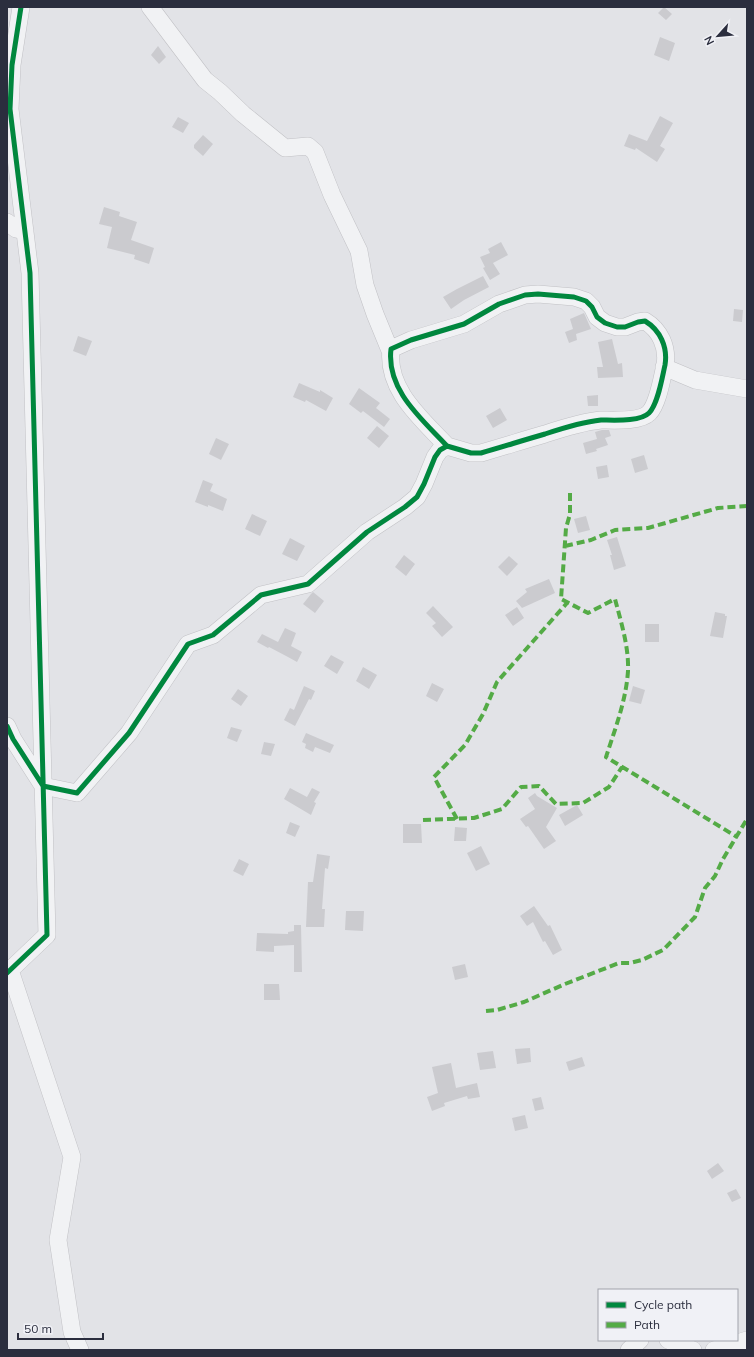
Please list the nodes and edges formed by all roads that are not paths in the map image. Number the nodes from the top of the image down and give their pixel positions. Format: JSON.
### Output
{"nodes":[{"id":1,"x":21,"y":7,"type":"edge"},
{"id":2,"x":150,"y":7,"type":"edge"},
{"id":3,"x":7,"y":222,"type":"edge"},
{"id":4,"x":25,"y":231,"type":"junction"},
{"id":5,"x":391,"y":353,"type":"junction"},
{"id":6,"x":664,"y":367,"type":"junction"},
{"id":7,"x":747,"y":389,"type":"edge"},
{"id":8,"x":447,"y":446,"type":"junction"},
{"id":9,"x":7,"y":726,"type":"edge"},
{"id":10,"x":43,"y":786,"type":"junction"},
{"id":11,"x":8,"y":971,"type":"edge"},
{"id":12,"x":747,"y":1340,"type":"edge"},
{"id":13,"x":639,"y":1341,"type":"edge"},
{"id":14,"x":670,"y":1341,"type":"edge"},
{"id":15,"x":80,"y":1350,"type":"edge"},
{"id":16,"x":629,"y":1350,"type":"edge"},
{"id":17,"x":693,"y":1350,"type":"edge"},
{"id":18,"x":714,"y":1350,"type":"edge"}],
"edges":[{"from":1,"to":4,"type":"street"},
{"from":2,"to":5,"type":"street"},
{"from":3,"to":4,"type":"street"},
{"from":4,"to":10,"type":"street"},
{"from":5,"to":6,"type":"street"},
{"from":5,"to":8,"type":"street"},
{"from":6,"to":7,"type":"street"},
{"from":6,"to":8,"type":"street"},
{"from":8,"to":10,"type":"street"},
{"from":9,"to":10,"type":"street"},
{"from":10,"to":11,"type":"street"},
{"from":11,"to":15,"type":"street"},
{"from":12,"to":18,"type":"street"},
{"from":13,"to":16,"type":"street"},
{"from":14,"to":17,"type":"street"}]}
